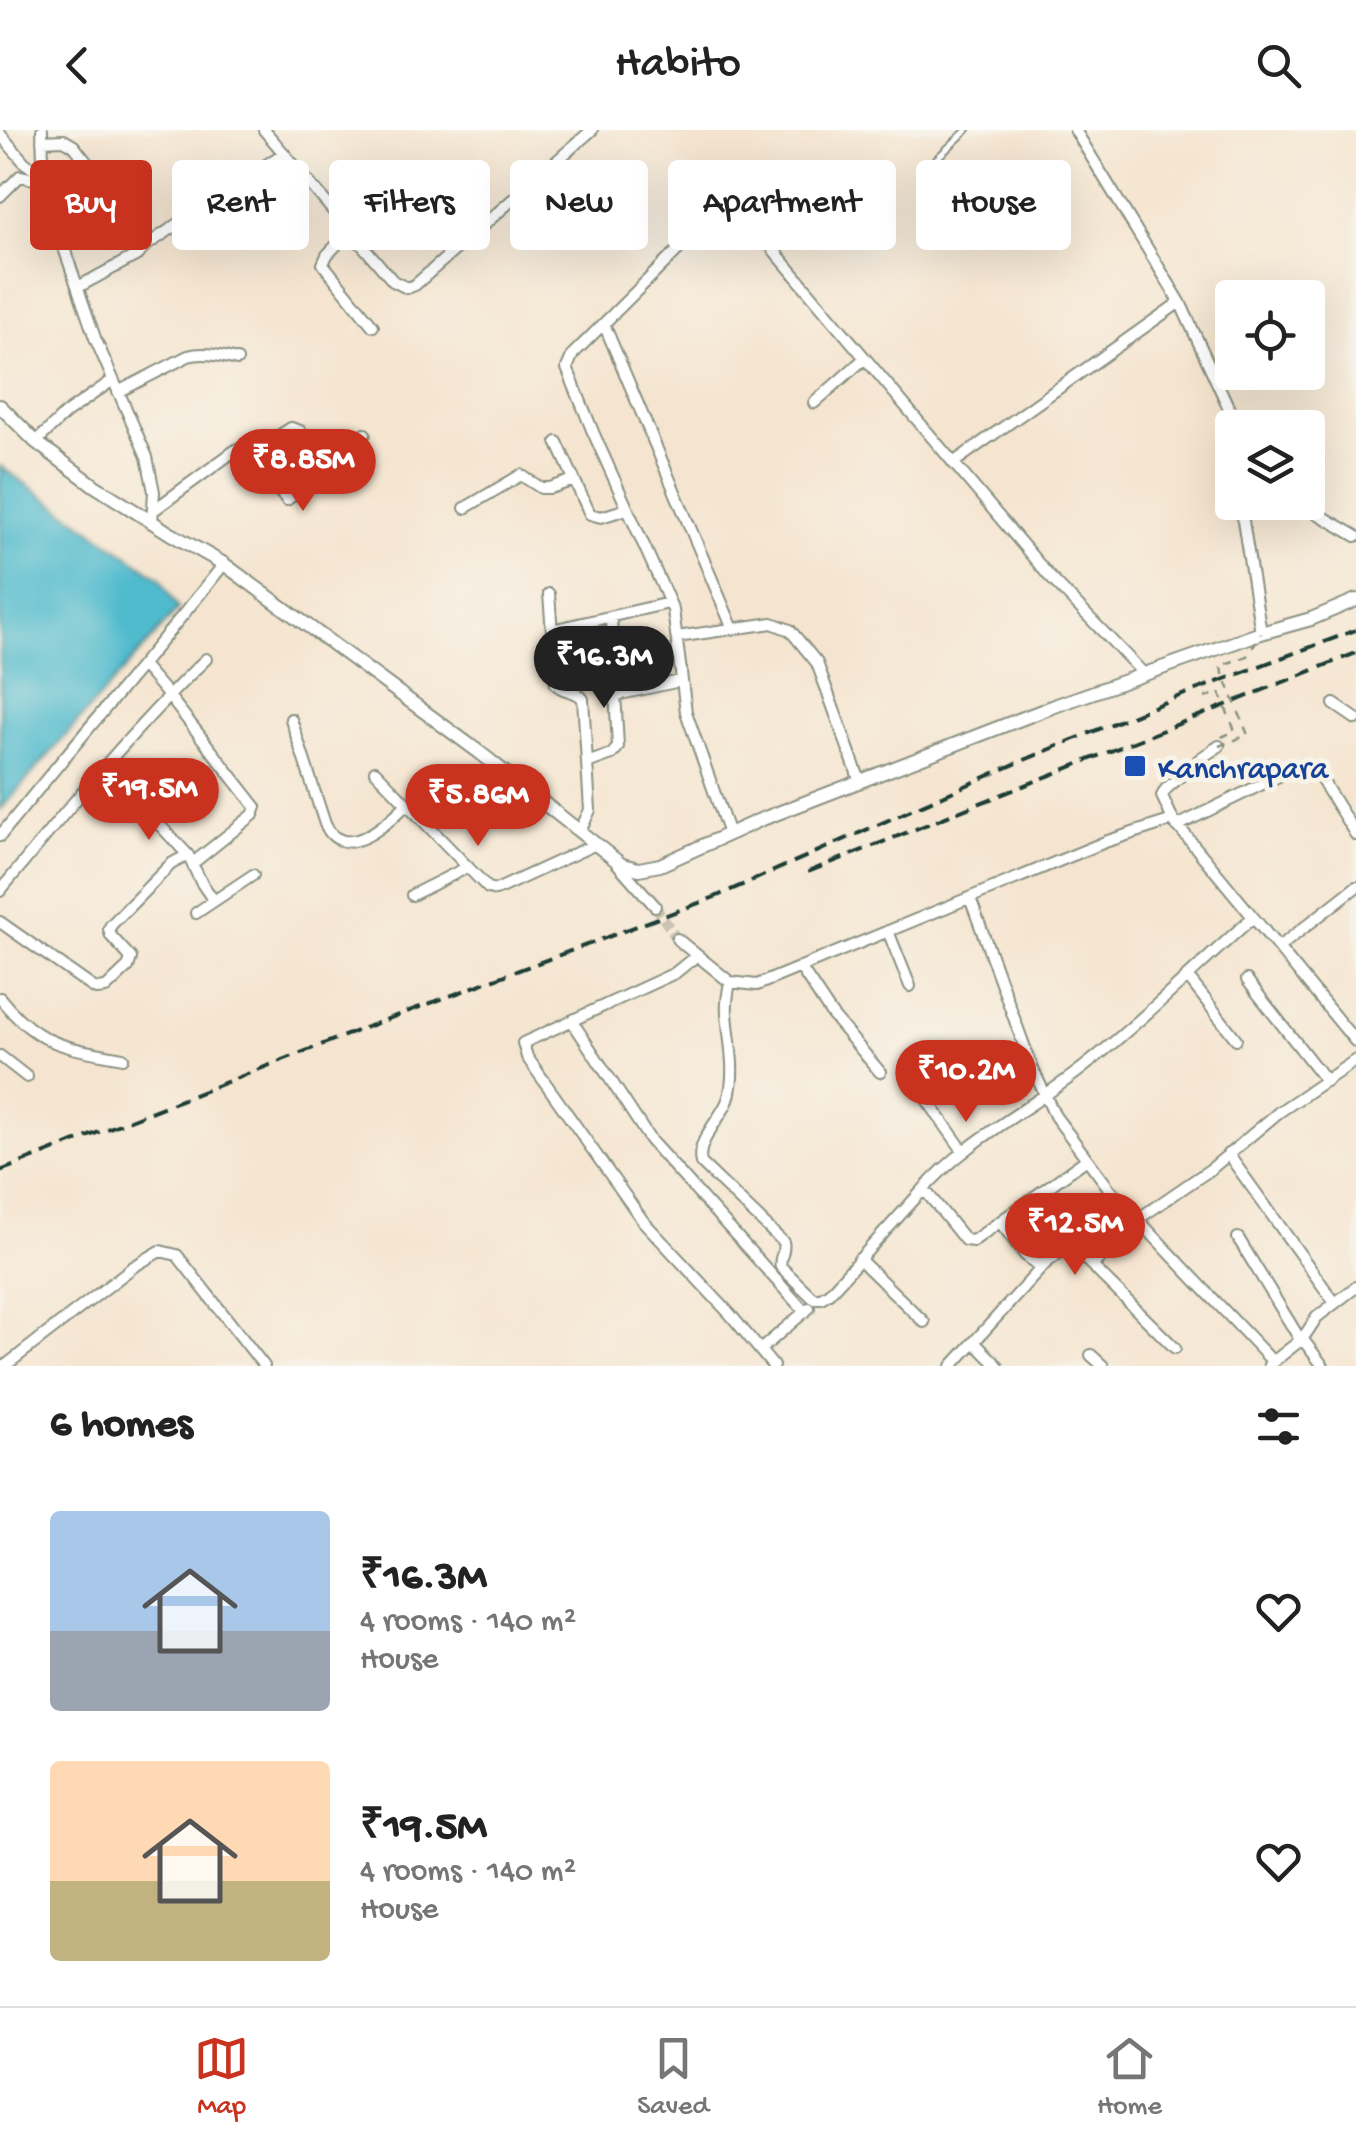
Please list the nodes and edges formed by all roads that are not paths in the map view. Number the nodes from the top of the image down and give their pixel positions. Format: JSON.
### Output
{"nodes":[{"id":1,"x":264,"y":130,"type":"edge"},
{"id":2,"x":570,"y":130,"type":"edge"},
{"id":3,"x":592,"y":130,"type":"edge"},
{"id":4,"x":967,"y":130,"type":"edge"},
{"id":5,"x":1075,"y":130,"type":"edge"},
{"id":6,"x":0,"y":134,"type":"edge"},
{"id":7,"x":42,"y":136,"type":"edge"},
{"id":8,"x":580,"y":141,"type":"junction"},
{"id":9,"x":10,"y":146,"type":"junction"},
{"id":10,"x":284,"y":153,"type":"junction"},
{"id":11,"x":0,"y":156,"type":"edge"},
{"id":12,"x":85,"y":160,"type":"edge"},
{"id":13,"x":935,"y":160,"type":"edge"},
{"id":14,"x":30,"y":167,"type":"edge"},
{"id":15,"x":30,"y":177,"type":"edge"},
{"id":16,"x":0,"y":196,"type":"edge"},
{"id":17,"x":329,"y":206,"type":"edge"},
{"id":18,"x":490,"y":220,"type":"edge"},
{"id":19,"x":152,"y":242,"type":"edge"},
{"id":20,"x":64,"y":250,"type":"edge"},
{"id":21,"x":142,"y":250,"type":"edge"},
{"id":22,"x":332,"y":250,"type":"edge"},
{"id":23,"x":366,"y":250,"type":"edge"},
{"id":24,"x":455,"y":250,"type":"edge"},
{"id":25,"x":678,"y":250,"type":"edge"},
{"id":26,"x":774,"y":250,"type":"edge"},
{"id":27,"x":78,"y":287,"type":"junction"},
{"id":28,"x":1180,"y":302,"type":"junction"},
{"id":29,"x":604,"y":324,"type":"junction"},
{"id":30,"x":373,"y":326,"type":"dead end"},
{"id":31,"x":865,"y":358,"type":"junction"},
{"id":32,"x":237,"y":360,"type":"dead end"},
{"id":33,"x":116,"y":386,"type":"junction"},
{"id":34,"x":814,"y":403,"type":"dead end"},
{"id":35,"x":1227,"y":404,"type":"junction"},
{"id":36,"x":0,"y":406,"type":"edge"},
{"id":37,"x":1228,"y":410,"type":"edge"},
{"id":38,"x":1230,"y":410,"type":"edge"},
{"id":39,"x":365,"y":434,"type":"dead end"},
{"id":40,"x":36,"y":442,"type":"junction"},
{"id":41,"x":556,"y":442,"type":"dead end"},
{"id":42,"x":252,"y":450,"type":"junction"},
{"id":43,"x":953,"y":462,"type":"junction"},
{"id":44,"x":325,"y":469,"type":"junction"},
{"id":45,"x":574,"y":480,"type":"junction"},
{"id":46,"x":465,"y":508,"type":"dead end"},
{"id":47,"x":627,"y":509,"type":"junction"},
{"id":48,"x":153,"y":516,"type":"junction"},
{"id":49,"x":1325,"y":518,"type":"edge"},
{"id":50,"x":1243,"y":520,"type":"edge"},
{"id":51,"x":1356,"y":536,"type":"edge"},
{"id":52,"x":224,"y":564,"type":"junction"},
{"id":53,"x":549,"y":594,"type":"dead end"},
{"id":54,"x":1356,"y":600,"type":"edge"},
{"id":55,"x":670,"y":603,"type":"junction"},
{"id":56,"x":611,"y":618,"type":"junction"},
{"id":57,"x":733,"y":629,"type":"junction"},
{"id":58,"x":552,"y":630,"type":"junction"},
{"id":59,"x":1261,"y":634,"type":"junction"},
{"id":60,"x":678,"y":637,"type":"junction"},
{"id":61,"x":206,"y":659,"type":"dead end"},
{"id":62,"x":142,"y":666,"type":"junction"},
{"id":63,"x":1144,"y":674,"type":"junction"},
{"id":64,"x":680,"y":682,"type":"junction"},
{"id":65,"x":168,"y":695,"type":"junction"},
{"id":66,"x":616,"y":695,"type":"junction"},
{"id":67,"x":1334,"y":704,"type":"dead end"},
{"id":68,"x":291,"y":718,"type":"dead end"},
{"id":69,"x":1356,"y":719,"type":"edge"},
{"id":70,"x":1217,"y":743,"type":"road end"},
{"id":71,"x":588,"y":764,"type":"junction"},
{"id":72,"x":104,"y":766,"type":"junction"},
{"id":73,"x":375,"y":771,"type":"dead end"},
{"id":74,"x":860,"y":781,"type":"junction"},
{"id":75,"x":407,"y":804,"type":"junction"},
{"id":76,"x":1175,"y":823,"type":"junction"},
{"id":77,"x":580,"y":831,"type":"junction"},
{"id":78,"x":729,"y":834,"type":"junction"},
{"id":79,"x":1356,"y":835,"type":"edge"},
{"id":80,"x":0,"y":836,"type":"edge"},
{"id":81,"x":596,"y":844,"type":"junction"},
{"id":82,"x":610,"y":855,"type":"junction"},
{"id":83,"x":190,"y":859,"type":"junction"},
{"id":84,"x":468,"y":867,"type":"junction"},
{"id":85,"x":253,"y":875,"type":"dead end"},
{"id":86,"x":1356,"y":887,"type":"edge"},
{"id":87,"x":0,"y":891,"type":"edge"},
{"id":88,"x":412,"y":896,"type":"dead end"},
{"id":89,"x":970,"y":898,"type":"junction"},
{"id":90,"x":214,"y":901,"type":"junction"},
{"id":91,"x":656,"y":906,"type":"tunnel mouth"},
{"id":92,"x":196,"y":912,"type":"dead end"},
{"id":93,"x":1252,"y":918,"type":"junction"},
{"id":94,"x":0,"y":922,"type":"edge"},
{"id":95,"x":888,"y":931,"type":"junction"},
{"id":96,"x":678,"y":939,"type":"tunnel mouth"},
{"id":97,"x":1278,"y":948,"type":"junction"},
{"id":98,"x":696,"y":956,"type":"junction"},
{"id":99,"x":800,"y":967,"type":"junction"},
{"id":100,"x":1187,"y":976,"type":"junction"},
{"id":101,"x":1247,"y":980,"type":"dead end"},
{"id":102,"x":730,"y":982,"type":"junction"},
{"id":103,"x":910,"y":986,"type":"dead end"},
{"id":104,"x":0,"y":998,"type":"edge"},
{"id":105,"x":572,"y":1021,"type":"junction"},
{"id":106,"x":1236,"y":1039,"type":"dead end"},
{"id":107,"x":1356,"y":1042,"type":"edge"},
{"id":108,"x":0,"y":1056,"type":"edge"},
{"id":109,"x":123,"y":1058,"type":"dead end"},
{"id":110,"x":1356,"y":1060,"type":"edge"},
{"id":111,"x":880,"y":1072,"type":"dead end"},
{"id":112,"x":26,"y":1077,"type":"dead end"},
{"id":113,"x":1326,"y":1080,"type":"junction"},
{"id":114,"x":925,"y":1096,"type":"dead end"},
{"id":115,"x":1044,"y":1096,"type":"junction"},
{"id":116,"x":964,"y":1152,"type":"junction"},
{"id":117,"x":1228,"y":1154,"type":"junction"},
{"id":118,"x":1087,"y":1159,"type":"junction"},
{"id":119,"x":921,"y":1192,"type":"junction"},
{"id":120,"x":1138,"y":1220,"type":"junction"},
{"id":121,"x":1000,"y":1222,"type":"junction"},
{"id":122,"x":1238,"y":1238,"type":"dead end"},
{"id":123,"x":859,"y":1260,"type":"junction"},
{"id":124,"x":1046,"y":1264,"type":"junction"},
{"id":125,"x":1092,"y":1266,"type":"junction"},
{"id":126,"x":1356,"y":1287,"type":"edge"},
{"id":127,"x":821,"y":1298,"type":"junction"},
{"id":128,"x":1336,"y":1302,"type":"junction"},
{"id":129,"x":805,"y":1312,"type":"junction"},
{"id":130,"x":924,"y":1322,"type":"dead end"},
{"id":131,"x":1301,"y":1341,"type":"junction"},
{"id":132,"x":974,"y":1342,"type":"junction"},
{"id":133,"x":1176,"y":1348,"type":"dead end"},
{"id":134,"x":760,"y":1350,"type":"junction"},
{"id":135,"x":1092,"y":1355,"type":"dead end"},
{"id":136,"x":1270,"y":1364,"type":"edge"},
{"id":137,"x":5,"y":1366,"type":"edge"},
{"id":138,"x":264,"y":1366,"type":"edge"},
{"id":139,"x":773,"y":1366,"type":"edge"},
{"id":140,"x":952,"y":1366,"type":"edge"},
{"id":141,"x":998,"y":1366,"type":"edge"},
{"id":142,"x":1103,"y":1366,"type":"edge"},
{"id":143,"x":1322,"y":1366,"type":"edge"}],
"edges":[{"from":1,"to":10,"type":"street"},
{"from":2,"to":8,"type":"lane"},
{"from":3,"to":8,"type":"street"},
{"from":4,"to":13,"type":"lane"},
{"from":5,"to":28,"type":"street"},
{"from":6,"to":9,"type":"street"},
{"from":7,"to":12,"type":"street"},
{"from":8,"to":18,"type":"street"},
{"from":9,"to":11,"type":"street"},
{"from":9,"to":14,"type":"street"},
{"from":10,"to":17,"type":"street"},
{"from":10,"to":19,"type":"street"},
{"from":15,"to":16,"type":"street"},
{"from":20,"to":27,"type":"street"},
{"from":21,"to":27,"type":"street"},
{"from":22,"to":30,"type":"street"},
{"from":23,"to":24,"type":"street"},
{"from":25,"to":29,"type":"street"},
{"from":26,"to":31,"type":"street"},
{"from":27,"to":33,"type":"street"},
{"from":28,"to":35,"type":"street"},
{"from":28,"to":43,"type":"street"},
{"from":29,"to":47,"type":"street"},
{"from":29,"to":57,"type":"street"},
{"from":31,"to":34,"type":"street"},
{"from":31,"to":43,"type":"street"},
{"from":32,"to":33,"type":"street"},
{"from":33,"to":40,"type":"street"},
{"from":33,"to":48,"type":"street"},
{"from":35,"to":37,"type":"street"},
{"from":35,"to":38,"type":"street"},
{"from":36,"to":40,"type":"street"},
{"from":39,"to":44,"type":"street"},
{"from":40,"to":48,"type":"street"},
{"from":41,"to":45,"type":"street"},
{"from":42,"to":44,"type":"street"},
{"from":42,"to":44,"type":"street"},
{"from":42,"to":48,"type":"street"},
{"from":43,"to":63,"type":"street"},
{"from":45,"to":46,"type":"street"},
{"from":45,"to":47,"type":"street"},
{"from":47,"to":55,"type":"street"},
{"from":48,"to":52,"type":"street"},
{"from":49,"to":51,"type":"street"},
{"from":50,"to":59,"type":"street"},
{"from":52,"to":62,"type":"street"},
{"from":52,"to":77,"type":"street"},
{"from":53,"to":58,"type":"street"},
{"from":54,"to":59,"type":"street"},
{"from":55,"to":56,"type":"street"},
{"from":55,"to":60,"type":"street"},
{"from":56,"to":58,"type":"street"},
{"from":56,"to":66,"type":"street"},
{"from":57,"to":60,"type":"street"},
{"from":57,"to":74,"type":"street"},
{"from":58,"to":71,"type":"street"},
{"from":59,"to":63,"type":"street"},
{"from":60,"to":64,"type":"street"},
{"from":61,"to":65,"type":"street"},
{"from":62,"to":65,"type":"street"},
{"from":62,"to":80,"type":"street"},
{"from":63,"to":74,"type":"street"},
{"from":64,"to":66,"type":"street"},
{"from":64,"to":78,"type":"street"},
{"from":65,"to":72,"type":"street"},
{"from":65,"to":83,"type":"street"},
{"from":66,"to":71,"type":"street"},
{"from":67,"to":69,"type":"street"},
{"from":68,"to":75,"type":"street"},
{"from":70,"to":76,"type":"street"},
{"from":71,"to":77,"type":"street"},
{"from":72,"to":83,"type":"street"},
{"from":72,"to":87,"type":"street"},
{"from":73,"to":75,"type":"street"},
{"from":74,"to":78,"type":"street"},
{"from":75,"to":84,"type":"street"},
{"from":76,"to":79,"type":"street"},
{"from":76,"to":89,"type":"street"},
{"from":76,"to":93,"type":"street"},
{"from":77,"to":81,"type":"street"},
{"from":78,"to":82,"type":"street"},
{"from":81,"to":82,"type":"street"},
{"from":81,"to":84,"type":"street"},
{"from":82,"to":91,"type":"street"},
{"from":83,"to":90,"type":"street"},
{"from":83,"to":94,"type":"street"},
{"from":84,"to":88,"type":"street"},
{"from":85,"to":90,"type":"street"},
{"from":86,"to":97,"type":"street"},
{"from":89,"to":95,"type":"street"},
{"from":89,"to":115,"type":"street"},
{"from":90,"to":92,"type":"street"},
{"from":93,"to":97,"type":"street"},
{"from":93,"to":100,"type":"street"},
{"from":95,"to":99,"type":"street"},
{"from":95,"to":103,"type":"street"},
{"from":96,"to":98,"type":"street"},
{"from":97,"to":107,"type":"street"},
{"from":98,"to":102,"type":"street"},
{"from":98,"to":105,"type":"street"},
{"from":99,"to":102,"type":"street"},
{"from":99,"to":111,"type":"street"},
{"from":100,"to":106,"type":"street"},
{"from":100,"to":115,"type":"street"},
{"from":101,"to":113,"type":"street"},
{"from":102,"to":127,"type":"street"},
{"from":104,"to":109,"type":"street"},
{"from":105,"to":129,"type":"street"},
{"from":105,"to":134,"type":"street"},
{"from":108,"to":112,"type":"street"},
{"from":110,"to":113,"type":"street"},
{"from":113,"to":117,"type":"street"},
{"from":114,"to":116,"type":"street"},
{"from":115,"to":116,"type":"street"},
{"from":115,"to":118,"type":"street"},
{"from":116,"to":119,"type":"street"},
{"from":117,"to":120,"type":"street"},
{"from":117,"to":128,"type":"street"},
{"from":118,"to":120,"type":"street"},
{"from":118,"to":121,"type":"street"},
{"from":119,"to":121,"type":"street"},
{"from":119,"to":123,"type":"street"},
{"from":120,"to":125,"type":"street"},
{"from":120,"to":136,"type":"street"},
{"from":121,"to":124,"type":"street"},
{"from":122,"to":131,"type":"street"},
{"from":123,"to":127,"type":"street"},
{"from":123,"to":130,"type":"street"},
{"from":124,"to":125,"type":"street"},
{"from":124,"to":132,"type":"street"},
{"from":125,"to":133,"type":"street"},
{"from":126,"to":128,"type":"street"},
{"from":127,"to":129,"type":"street"},
{"from":128,"to":131,"type":"street"},
{"from":129,"to":134,"type":"street"},
{"from":131,"to":136,"type":"street"},
{"from":131,"to":143,"type":"street"},
{"from":132,"to":140,"type":"street"},
{"from":132,"to":141,"type":"street"},
{"from":134,"to":139,"type":"street"},
{"from":135,"to":142,"type":"street"},
{"from":137,"to":138,"type":"street"}]}
